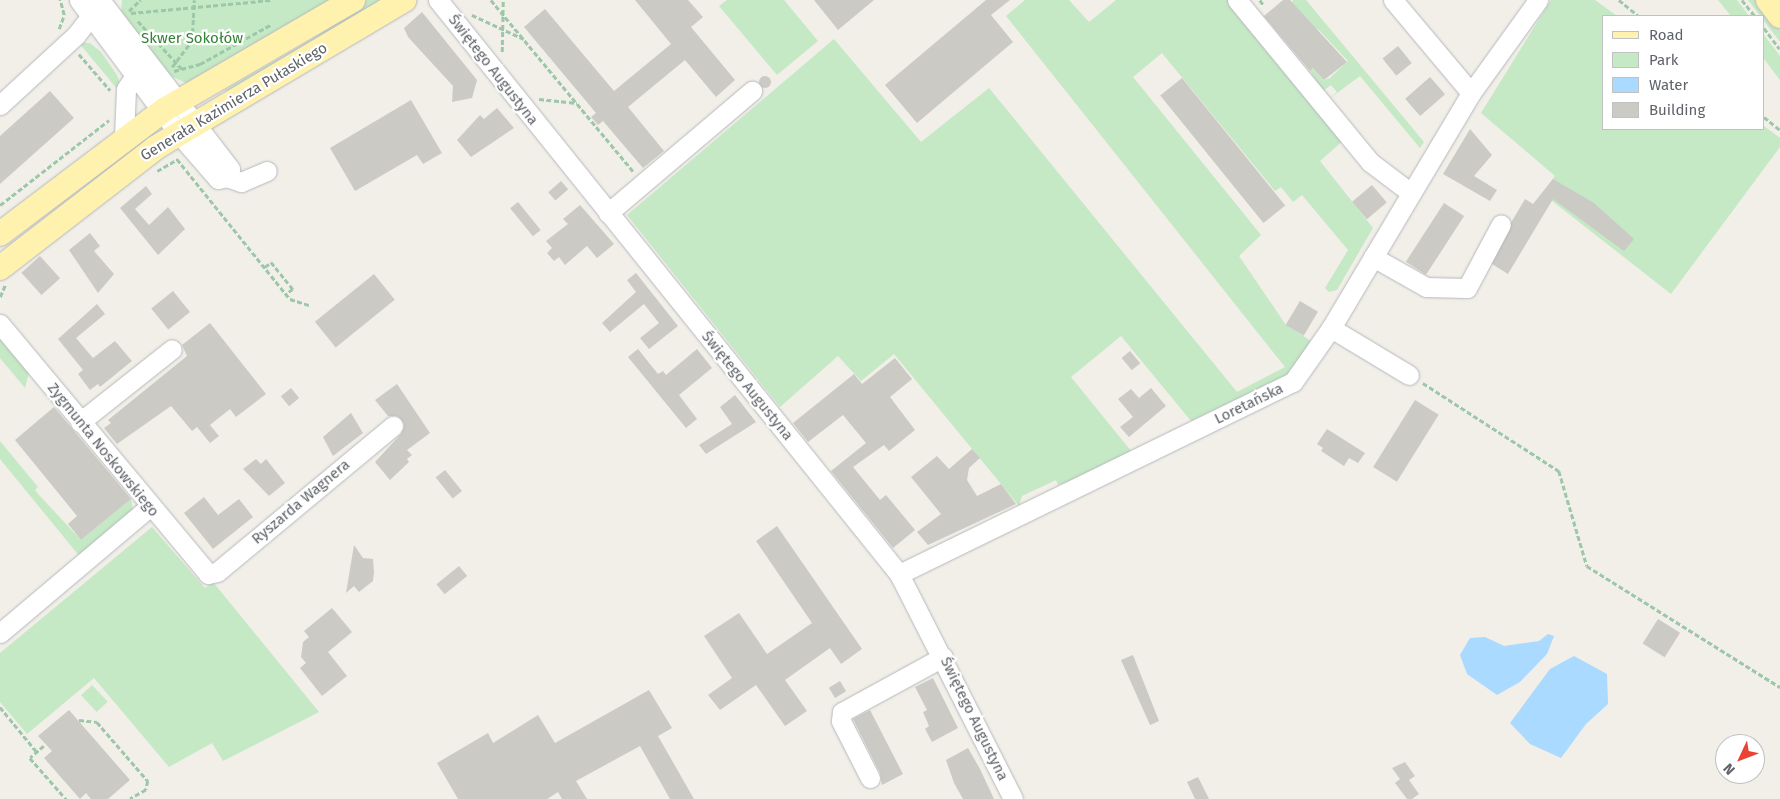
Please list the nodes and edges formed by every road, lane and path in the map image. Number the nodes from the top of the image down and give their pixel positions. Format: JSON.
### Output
{"nodes":[{"id":1,"x":60,"y":0,"type":"edge"},
{"id":2,"x":79,"y":0,"type":"edge"},
{"id":3,"x":140,"y":0,"type":"edge"},
{"id":4,"x":194,"y":0,"type":"edge"},
{"id":5,"x":270,"y":0,"type":"edge"},
{"id":6,"x":353,"y":0,"type":"edge"},
{"id":7,"x":404,"y":0,"type":"edge"},
{"id":8,"x":438,"y":0,"type":"edge"},
{"id":9,"x":491,"y":0,"type":"edge"},
{"id":10,"x":503,"y":0,"type":"edge"},
{"id":11,"x":1237,"y":0,"type":"edge"},
{"id":12,"x":1393,"y":0,"type":"edge"},
{"id":13,"x":1538,"y":0,"type":"edge"},
{"id":14,"x":1619,"y":0,"type":"edge"},
{"id":15,"x":1742,"y":0,"type":"edge"},
{"id":16,"x":1768,"y":0,"type":"edge"},
{"id":17,"x":99,"y":4,"type":"edge"},
{"id":18,"x":192,"y":8,"type":"junction"},
{"id":19,"x":466,"y":12,"type":"dead end"},
{"id":20,"x":501,"y":12,"type":"junction"},
{"id":21,"x":131,"y":14,"type":"junction"},
{"id":22,"x":1638,"y":15,"type":"edge"},
{"id":23,"x":1754,"y":15,"type":"edge"},
{"id":24,"x":1780,"y":16,"type":"edge"},
{"id":25,"x":280,"y":19,"type":"dead end"},
{"id":26,"x":501,"y":29,"type":"junction"},
{"id":27,"x":1765,"y":29,"type":"edge"},
{"id":28,"x":60,"y":32,"type":"dead end"},
{"id":29,"x":525,"y":40,"type":"junction"},
{"id":30,"x":1780,"y":49,"type":"edge"},
{"id":31,"x":76,"y":51,"type":"dead end"},
{"id":32,"x":495,"y":53,"type":"dead end"},
{"id":33,"x":502,"y":55,"type":"dead end"},
{"id":34,"x":500,"y":58,"type":"dead end"},
{"id":35,"x":177,"y":60,"type":"junction"},
{"id":36,"x":182,"y":69,"type":"junction"},
{"id":37,"x":137,"y":73,"type":"junction"},
{"id":38,"x":752,"y":91,"type":"dead end"},
{"id":39,"x":1471,"y":93,"type":"junction"},
{"id":40,"x":116,"y":99,"type":"dead end"},
{"id":41,"x":577,"y":103,"type":"junction"},
{"id":42,"x":0,"y":105,"type":"edge"},
{"id":43,"x":172,"y":105,"type":"junction"},
{"id":44,"x":539,"y":106,"type":"dead end"},
{"id":45,"x":110,"y":116,"type":"dead end"},
{"id":46,"x":1765,"y":118,"type":"edge"},
{"id":47,"x":185,"y":128,"type":"junction"},
{"id":48,"x":1780,"y":130,"type":"edge"},
{"id":49,"x":124,"y":137,"type":"junction"},
{"id":50,"x":182,"y":157,"type":"dead end"},
{"id":51,"x":177,"y":159,"type":"junction"},
{"id":52,"x":158,"y":171,"type":"dead end"},
{"id":53,"x":267,"y":171,"type":"dead end"},
{"id":54,"x":643,"y":183,"type":"junction"},
{"id":55,"x":1412,"y":193,"type":"junction"},
{"id":56,"x":0,"y":205,"type":"edge"},
{"id":57,"x":608,"y":213,"type":"junction"},
{"id":58,"x":1501,"y":224,"type":"dead end"},
{"id":59,"x":0,"y":234,"type":"edge"},
{"id":60,"x":1374,"y":257,"type":"junction"},
{"id":61,"x":265,"y":267,"type":"junction"},
{"id":62,"x":0,"y":268,"type":"edge"},
{"id":63,"x":287,"y":294,"type":"junction"},
{"id":64,"x":309,"y":305,"type":"dead end"},
{"id":65,"x":0,"y":324,"type":"edge"},
{"id":66,"x":1332,"y":328,"type":"junction"},
{"id":67,"x":172,"y":349,"type":"dead end"},
{"id":68,"x":1409,"y":375,"type":"joint"},
{"id":69,"x":80,"y":422,"type":"junction"},
{"id":70,"x":392,"y":426,"type":"dead end"},
{"id":71,"x":150,"y":506,"type":"junction"},
{"id":72,"x":208,"y":574,"type":"joint"},
{"id":73,"x":899,"y":574,"type":"junction"},
{"id":74,"x":0,"y":632,"type":"edge"},
{"id":75,"x":943,"y":657,"type":"junction"},
{"id":76,"x":1780,"y":687,"type":"edge"},
{"id":77,"x":0,"y":707,"type":"edge"},
{"id":78,"x":80,"y":720,"type":"dead end"},
{"id":79,"x":44,"y":746,"type":"dead end"},
{"id":80,"x":37,"y":752,"type":"junction"},
{"id":81,"x":870,"y":778,"type":"dead end"},
{"id":82,"x":66,"y":799,"type":"edge"},
{"id":83,"x":130,"y":799,"type":"edge"},
{"id":84,"x":1013,"y":799,"type":"edge"}],
"edges":[{"from":1,"to":28,"type":"path"},
{"from":2,"to":17,"type":"street"},
{"from":3,"to":21,"type":"path"},
{"from":4,"to":18,"type":"path"},
{"from":5,"to":18,"type":"path"},
{"from":6,"to":43,"type":"main road","name":"Generała Kazimierza Pułaskiego"},
{"from":7,"to":47,"type":"main road","name":"Generała Kazimierza Pułaskiego"},
{"from":8,"to":57,"type":"street","name":"Świętego Augustyna"},
{"from":9,"to":20,"type":"path"},
{"from":10,"to":20,"type":"path"},
{"from":11,"to":55,"type":"street"},
{"from":12,"to":39,"type":"street"},
{"from":13,"to":39,"type":"street","name":"Loretańska"},
{"from":14,"to":22,"type":"path"},
{"from":15,"to":23,"type":"path"},
{"from":16,"to":24,"type":"main road"},
{"from":17,"to":37,"type":"street"},
{"from":17,"to":42,"type":"street"},
{"from":17,"to":43,"type":"street"},
{"from":18,"to":21,"type":"path"},
{"from":18,"to":35,"type":"path"},
{"from":19,"to":26,"type":"path"},
{"from":20,"to":26,"type":"path"},
{"from":20,"to":29,"type":"path"},
{"from":21,"to":35,"type":"path"},
{"from":25,"to":36,"type":"path"},
{"from":26,"to":29,"type":"path"},
{"from":26,"to":33,"type":"path"},
{"from":27,"to":30,"type":"path"},
{"from":29,"to":41,"type":"path"},
{"from":31,"to":40,"type":"path"},
{"from":32,"to":34,"type":"path"},
{"from":35,"to":36,"type":"path"},
{"from":35,"to":36,"type":"path"},
{"from":37,"to":43,"type":"street"},
{"from":37,"to":49,"type":"street"},
{"from":38,"to":54,"type":"street"},
{"from":39,"to":55,"type":"street","name":"Loretańska"},
{"from":41,"to":44,"type":"path"},
{"from":41,"to":54,"type":"path"},
{"from":43,"to":47,"type":"street"},
{"from":43,"to":49,"type":"main road","name":"Generała Kazimierza Pułaskiego"},
{"from":45,"to":56,"type":"path"},
{"from":46,"to":48,"type":"path"},
{"from":47,"to":53,"type":"street"},
{"from":47,"to":62,"type":"main road","name":"Generała Kazimierza Pułaskiego"},
{"from":49,"to":59,"type":"main road","name":"Generała Kazimierza Pułaskiego"},
{"from":50,"to":51,"type":"path"},
{"from":51,"to":52,"type":"path"},
{"from":51,"to":61,"type":"path"},
{"from":54,"to":57,"type":"street"},
{"from":55,"to":60,"type":"street","name":"Loretańska"},
{"from":57,"to":73,"type":"street","name":"Świętego Augustyna"},
{"from":58,"to":60,"type":"street"},
{"from":60,"to":66,"type":"street","name":"Loretańska"},
{"from":61,"to":63,"type":"path"},
{"from":61,"to":63,"type":"path"},
{"from":63,"to":64,"type":"path"},
{"from":65,"to":69,"type":"street","name":"Zygmunta Noskowskiego"},
{"from":66,"to":68,"type":"street"},
{"from":66,"to":73,"type":"street","name":"Loretańska"},
{"from":67,"to":69,"type":"street"},
{"from":68,"to":76,"type":"path"},
{"from":69,"to":71,"type":"street","name":"Zygmunta Noskowskiego"},
{"from":70,"to":72,"type":"street","name":"Ryszarda Wagnera"},
{"from":71,"to":72,"type":"street","name":"Zygmunta Noskowskiego"},
{"from":71,"to":74,"type":"street"},
{"from":73,"to":75,"type":"street","name":"Świętego Augustyna"},
{"from":75,"to":81,"type":"street"},
{"from":75,"to":84,"type":"street","name":"Świętego Augustyna"},
{"from":77,"to":80,"type":"path"},
{"from":78,"to":83,"type":"path"},
{"from":79,"to":80,"type":"path"},
{"from":80,"to":82,"type":"path"}]}
